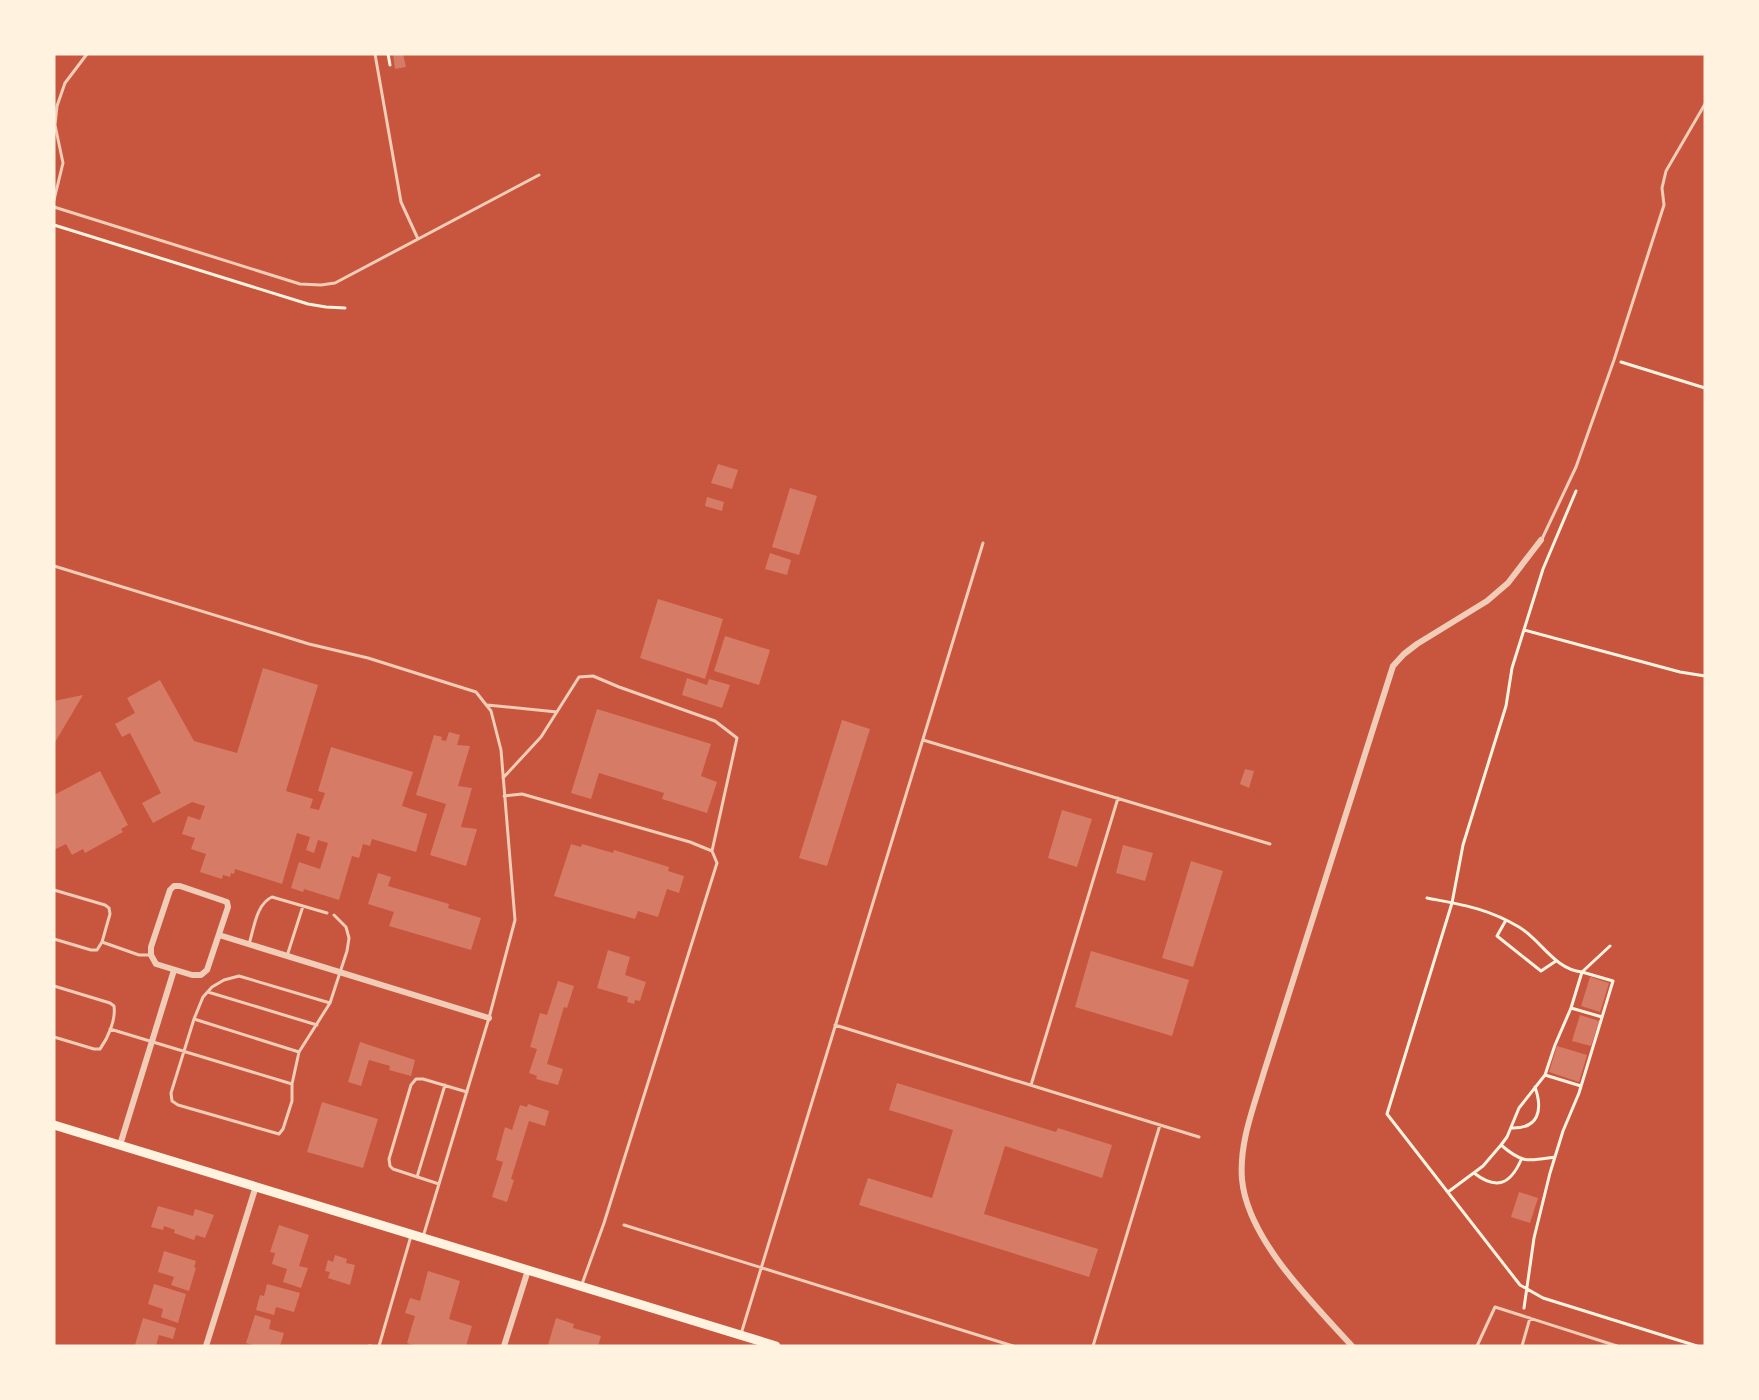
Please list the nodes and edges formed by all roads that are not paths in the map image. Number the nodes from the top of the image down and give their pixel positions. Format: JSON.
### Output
{"nodes":[{"id":1,"x":87,"y":54,"type":"edge"},
{"id":2,"x":375,"y":54,"type":"edge"},
{"id":3,"x":1705,"y":104,"type":"edge"},
{"id":4,"x":539,"y":175,"type":"dead end"},
{"id":5,"x":54,"y":200,"type":"edge"},
{"id":6,"x":54,"y":207,"type":"edge"},
{"id":7,"x":418,"y":239,"type":"junction"},
{"id":8,"x":1541,"y":540,"type":"joint"},
{"id":9,"x":983,"y":543,"type":"dead end"},
{"id":10,"x":54,"y":566,"type":"edge"},
{"id":11,"x":487,"y":705,"type":"junction"},
{"id":12,"x":557,"y":712,"type":"junction"},
{"id":13,"x":923,"y":740,"type":"junction"},
{"id":14,"x":503,"y":778,"type":"junction"},
{"id":15,"x":504,"y":796,"type":"junction"},
{"id":16,"x":1118,"y":798,"type":"junction"},
{"id":17,"x":1270,"y":844,"type":"dead end"},
{"id":18,"x":712,"y":851,"type":"junction"},
{"id":19,"x":54,"y":890,"type":"edge"},
{"id":20,"x":303,"y":906,"type":"junction"},
{"id":21,"x":327,"y":913,"type":"dead end"},
{"id":22,"x":334,"y":915,"type":"dead end"},
{"id":23,"x":219,"y":935,"type":"junction"},
{"id":24,"x":54,"y":939,"type":"edge"},
{"id":25,"x":102,"y":942,"type":"junction"},
{"id":26,"x":249,"y":944,"type":"junction"},
{"id":27,"x":151,"y":955,"type":"junction"},
{"id":28,"x":287,"y":956,"type":"junction"},
{"id":29,"x":174,"y":970,"type":"junction"},
{"id":30,"x":340,"y":972,"type":"junction"},
{"id":31,"x":54,"y":986,"type":"edge"},
{"id":32,"x":208,"y":992,"type":"junction"},
{"id":33,"x":330,"y":1004,"type":"junction"},
{"id":34,"x":489,"y":1018,"type":"junction"},
{"id":35,"x":194,"y":1019,"type":"junction"},
{"id":36,"x":317,"y":1025,"type":"junction"},
{"id":37,"x":835,"y":1025,"type":"junction"},
{"id":38,"x":110,"y":1029,"type":"junction"},
{"id":39,"x":54,"y":1037,"type":"edge"},
{"id":40,"x":151,"y":1043,"type":"junction"},
{"id":41,"x":183,"y":1052,"type":"junction"},
{"id":42,"x":299,"y":1052,"type":"junction"},
{"id":43,"x":292,"y":1084,"type":"junction"},
{"id":44,"x":445,"y":1085,"type":"junction"},
{"id":45,"x":1031,"y":1085,"type":"junction"},
{"id":46,"x":467,"y":1092,"type":"junction"},
{"id":47,"x":54,"y":1125,"type":"edge"},
{"id":48,"x":1160,"y":1125,"type":"junction"},
{"id":49,"x":1199,"y":1137,"type":"dead end"},
{"id":50,"x":120,"y":1145,"type":"junction"},
{"id":51,"x":417,"y":1177,"type":"junction"},
{"id":52,"x":439,"y":1184,"type":"junction"},
{"id":53,"x":256,"y":1186,"type":"junction"},
{"id":54,"x":624,"y":1225,"type":"dead end"},
{"id":55,"x":411,"y":1234,"type":"junction"},
{"id":56,"x":423,"y":1238,"type":"junction"},
{"id":57,"x":760,"y":1268,"type":"junction"},
{"id":58,"x":528,"y":1270,"type":"junction"},
{"id":59,"x":582,"y":1286,"type":"junction"},
{"id":60,"x":1530,"y":1318,"type":"junction"},
{"id":61,"x":740,"y":1335,"type":"junction"},
{"id":62,"x":206,"y":1346,"type":"edge"},
{"id":63,"x":379,"y":1346,"type":"edge"},
{"id":64,"x":504,"y":1346,"type":"edge"},
{"id":65,"x":777,"y":1346,"type":"edge"},
{"id":66,"x":1013,"y":1346,"type":"edge"},
{"id":67,"x":1093,"y":1346,"type":"edge"},
{"id":68,"x":1352,"y":1346,"type":"edge"},
{"id":69,"x":1477,"y":1346,"type":"edge"},
{"id":70,"x":1522,"y":1346,"type":"edge"},
{"id":71,"x":1617,"y":1346,"type":"edge"}],
"edges":[{"from":1,"to":5,"type":"lane"},
{"from":2,"to":7,"type":"lane"},
{"from":3,"to":8,"type":"lane"},
{"from":4,"to":7,"type":"lane"},
{"from":6,"to":7,"type":"lane"},
{"from":8,"to":68,"type":"street"},
{"from":9,"to":13,"type":"lane"},
{"from":10,"to":11,"type":"lane"},
{"from":11,"to":12,"type":"lane"},
{"from":11,"to":14,"type":"lane"},
{"from":12,"to":14,"type":"lane"},
{"from":12,"to":18,"type":"lane"},
{"from":13,"to":16,"type":"lane"},
{"from":13,"to":37,"type":"lane"},
{"from":14,"to":15,"type":"lane"},
{"from":15,"to":18,"type":"lane"},
{"from":15,"to":34,"type":"lane"},
{"from":16,"to":17,"type":"lane"},
{"from":16,"to":45,"type":"lane"},
{"from":18,"to":59,"type":"lane"},
{"from":19,"to":25,"type":"lane"},
{"from":20,"to":21,"type":"lane"},
{"from":20,"to":26,"type":"lane"},
{"from":20,"to":28,"type":"lane"},
{"from":22,"to":30,"type":"lane"},
{"from":23,"to":26,"type":"street"},
{"from":23,"to":27,"type":"street"},
{"from":23,"to":29,"type":"street"},
{"from":24,"to":25,"type":"lane"},
{"from":25,"to":27,"type":"lane"},
{"from":26,"to":28,"type":"street"},
{"from":27,"to":29,"type":"street"},
{"from":28,"to":30,"type":"street"},
{"from":29,"to":40,"type":"street"},
{"from":30,"to":33,"type":"lane"},
{"from":30,"to":34,"type":"street"},
{"from":31,"to":38,"type":"lane"},
{"from":32,"to":33,"type":"lane"},
{"from":32,"to":35,"type":"lane"},
{"from":32,"to":36,"type":"lane"},
{"from":33,"to":36,"type":"lane"},
{"from":34,"to":46,"type":"lane"},
{"from":35,"to":41,"type":"lane"},
{"from":35,"to":42,"type":"lane"},
{"from":36,"to":42,"type":"lane"},
{"from":37,"to":45,"type":"lane"},
{"from":37,"to":57,"type":"lane"},
{"from":38,"to":39,"type":"lane"},
{"from":38,"to":40,"type":"lane"},
{"from":40,"to":41,"type":"lane"},
{"from":40,"to":50,"type":"street"},
{"from":41,"to":43,"type":"lane"},
{"from":41,"to":43,"type":"lane"},
{"from":42,"to":43,"type":"lane"},
{"from":44,"to":46,"type":"lane"},
{"from":44,"to":51,"type":"lane"},
{"from":44,"to":51,"type":"lane"},
{"from":45,"to":48,"type":"lane"},
{"from":46,"to":52,"type":"lane"},
{"from":47,"to":50,"type":"main road"},
{"from":48,"to":49,"type":"lane"},
{"from":48,"to":67,"type":"lane"},
{"from":50,"to":53,"type":"main road"},
{"from":51,"to":52,"type":"lane"},
{"from":52,"to":56,"type":"lane"},
{"from":53,"to":55,"type":"main road"},
{"from":53,"to":62,"type":"street"},
{"from":54,"to":57,"type":"lane"},
{"from":55,"to":56,"type":"main road"},
{"from":55,"to":63,"type":"lane"},
{"from":56,"to":58,"type":"main road"},
{"from":57,"to":61,"type":"lane"},
{"from":57,"to":66,"type":"lane"},
{"from":58,"to":59,"type":"main road"},
{"from":58,"to":64,"type":"street"},
{"from":59,"to":61,"type":"main road"},
{"from":60,"to":69,"type":"lane"},
{"from":60,"to":70,"type":"lane"},
{"from":60,"to":71,"type":"lane"},
{"from":61,"to":65,"type":"main road"}]}
